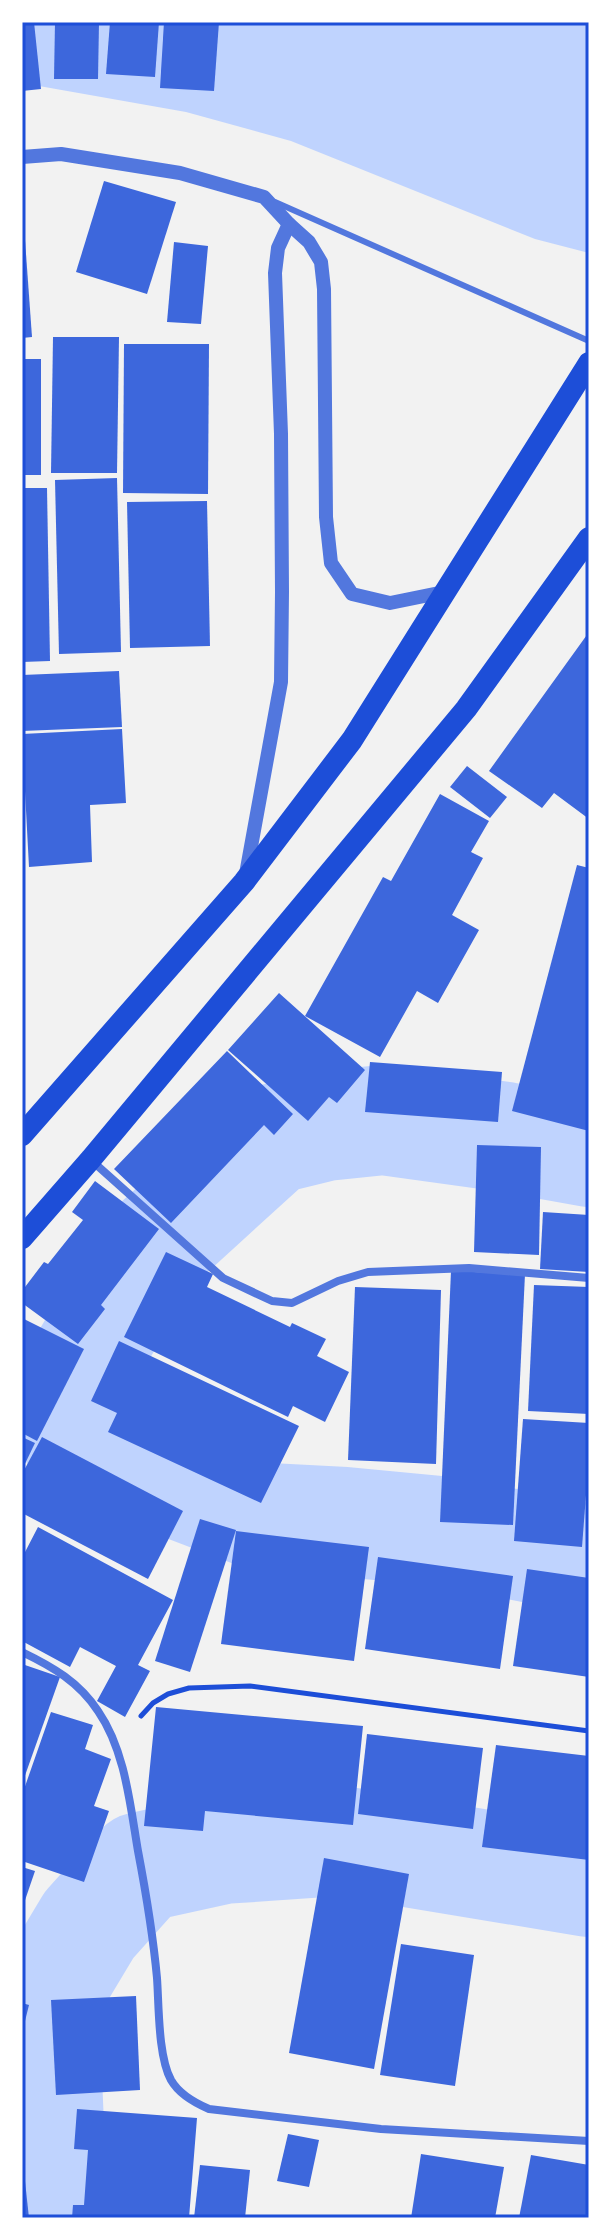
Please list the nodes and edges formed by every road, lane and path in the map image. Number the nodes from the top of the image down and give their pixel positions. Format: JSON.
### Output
{"nodes":[{"id":1,"x":22,"y":157,"type":"edge"},
{"id":2,"x":264,"y":197,"type":"junction"},
{"id":3,"x":289,"y":224,"type":"junction"},
{"id":4,"x":589,"y":341,"type":"edge"},
{"id":5,"x":589,"y":363,"type":"edge"},
{"id":6,"x":589,"y":538,"type":"edge"},
{"id":7,"x":444,"y":592,"type":"junction"},
{"id":8,"x":244,"y":882,"type":"junction"},
{"id":9,"x":22,"y":1135,"type":"edge"},
{"id":10,"x":91,"y":1159,"type":"junction"},
{"id":11,"x":22,"y":1238,"type":"edge"},
{"id":12,"x":589,"y":1278,"type":"edge"},
{"id":13,"x":22,"y":1652,"type":"edge"},
{"id":14,"x":589,"y":1731,"type":"edge"},
{"id":15,"x":115,"y":1743,"type":"junction"},
{"id":16,"x":589,"y":2141,"type":"edge"}],
"edges":[{"from":1,"to":2,"type":"street"},
{"from":2,"to":3,"type":"street"},
{"from":2,"to":4,"type":"lane"},
{"from":3,"to":7,"type":"street"},
{"from":3,"to":8,"type":"street"},
{"from":5,"to":7,"type":"highway"},
{"from":6,"to":10,"type":"highway"},
{"from":7,"to":8,"type":"highway"},
{"from":8,"to":9,"type":"highway"},
{"from":10,"to":11,"type":"highway"},
{"from":10,"to":12,"type":"street"},
{"from":13,"to":15,"type":"street"},
{"from":14,"to":15,"type":"path"},
{"from":15,"to":16,"type":"street"}]}
